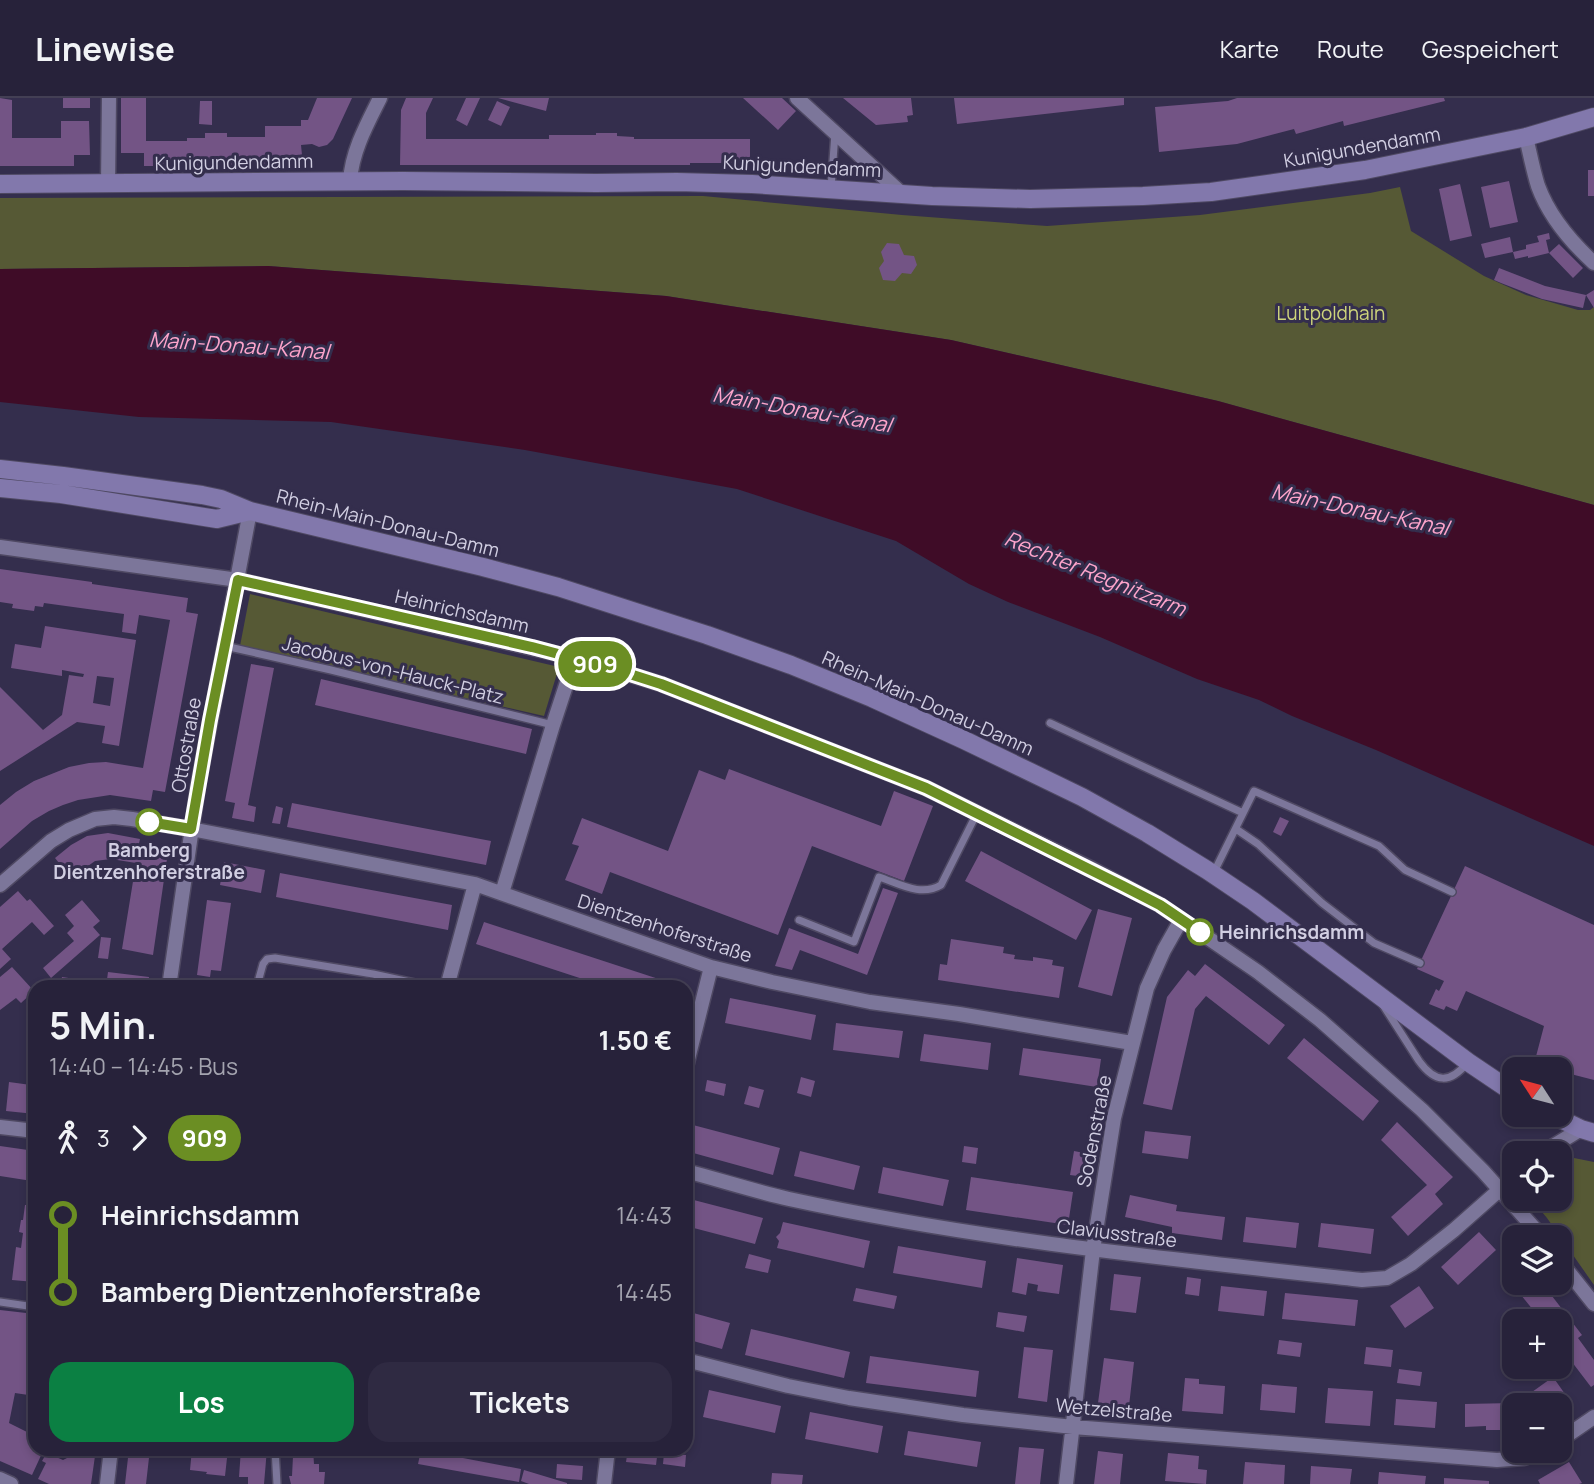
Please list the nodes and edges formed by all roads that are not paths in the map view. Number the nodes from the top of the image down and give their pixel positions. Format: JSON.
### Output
{"nodes":[{"id":1,"x":108,"y":98,"type":"edge"},
{"id":2,"x":380,"y":98,"type":"edge"},
{"id":3,"x":797,"y":98,"type":"edge"},
{"id":4,"x":1594,"y":117,"type":"edge"},
{"id":5,"x":835,"y":131,"type":"junction"},
{"id":6,"x":1526,"y":137,"type":"junction"},
{"id":7,"x":350,"y":181,"type":"junction"},
{"id":8,"x":0,"y":184,"type":"edge"},
{"id":9,"x":108,"y":184,"type":"junction"},
{"id":10,"x":831,"y":188,"type":"junction"},
{"id":11,"x":901,"y":193,"type":"junction"},
{"id":12,"x":1588,"y":249,"type":"edge"},
{"id":13,"x":1594,"y":262,"type":"edge"},
{"id":14,"x":0,"y":469,"type":"edge"},
{"id":15,"x":0,"y":488,"type":"edge"},
{"id":16,"x":250,"y":511,"type":"junction"},
{"id":17,"x":0,"y":547,"type":"edge"},
{"id":18,"x":238,"y":580,"type":"junction"},
{"id":19,"x":225,"y":646,"type":"junction"},
{"id":20,"x":575,"y":658,"type":"junction"},
{"id":21,"x":1049,"y":723,"type":"dead end"},
{"id":22,"x":553,"y":725,"type":"junction"},
{"id":23,"x":977,"y":813,"type":"junction"},
{"id":24,"x":1243,"y":813,"type":"junction"},
{"id":25,"x":191,"y":829,"type":"junction"},
{"id":26,"x":1236,"y":829,"type":"junction"},
{"id":27,"x":1213,"y":874,"type":"junction"},
{"id":28,"x":475,"y":884,"type":"junction"},
{"id":29,"x":0,"y":885,"type":"edge"},
{"id":30,"x":1452,"y":892,"type":"dead end"},
{"id":31,"x":502,"y":893,"type":"junction"},
{"id":32,"x":799,"y":920,"type":"dead end"},
{"id":33,"x":1181,"y":920,"type":"junction"},
{"id":34,"x":1420,"y":964,"type":"dead end"},
{"id":35,"x":711,"y":967,"type":"junction"},
{"id":36,"x":170,"y":980,"type":"edge"},
{"id":37,"x":259,"y":980,"type":"edge"},
{"id":38,"x":401,"y":980,"type":"edge"},
{"id":39,"x":449,"y":980,"type":"edge"},
{"id":40,"x":1373,"y":990,"type":"junction"},
{"id":41,"x":693,"y":1040,"type":"edge"},
{"id":42,"x":1132,"y":1043,"type":"junction"},
{"id":43,"x":1468,"y":1062,"type":"junction"},
{"id":44,"x":1502,"y":1085,"type":"edge"},
{"id":45,"x":1572,"y":1124,"type":"edge"},
{"id":46,"x":0,"y":1127,"type":"edge"},
{"id":47,"x":28,"y":1129,"type":"edge"},
{"id":48,"x":1588,"y":1131,"type":"edge"},
{"id":49,"x":1567,"y":1141,"type":"edge"},
{"id":50,"x":693,"y":1173,"type":"edge"},
{"id":51,"x":1500,"y":1190,"type":"junction"},
{"id":52,"x":1531,"y":1225,"type":"edge"},
{"id":53,"x":1093,"y":1250,"type":"junction"},
{"id":54,"x":1572,"y":1276,"type":"edge"},
{"id":55,"x":0,"y":1302,"type":"edge"},
{"id":56,"x":1594,"y":1304,"type":"edge"},
{"id":57,"x":28,"y":1306,"type":"edge"},
{"id":58,"x":693,"y":1362,"type":"edge"},
{"id":59,"x":1594,"y":1417,"type":"edge"},
{"id":60,"x":1073,"y":1427,"type":"junction"},
{"id":61,"x":1572,"y":1432,"type":"edge"},
{"id":62,"x":110,"y":1456,"type":"edge"},
{"id":63,"x":275,"y":1456,"type":"edge"},
{"id":64,"x":607,"y":1456,"type":"edge"},
{"id":65,"x":1502,"y":1460,"type":"edge"},
{"id":66,"x":0,"y":1479,"type":"edge"},
{"id":67,"x":11,"y":1484,"type":"edge"},
{"id":68,"x":107,"y":1484,"type":"edge"},
{"id":69,"x":277,"y":1484,"type":"edge"},
{"id":70,"x":604,"y":1484,"type":"edge"},
{"id":71,"x":1066,"y":1484,"type":"edge"}],
"edges":[{"from":1,"to":9,"type":"street"},
{"from":2,"to":7,"type":"street"},
{"from":3,"to":5,"type":"street"},
{"from":4,"to":6,"type":"street","name":"Kunigundendamm"},
{"from":5,"to":10,"type":"lane"},
{"from":5,"to":11,"type":"street"},
{"from":6,"to":11,"type":"street","name":"Kunigundendamm"},
{"from":6,"to":12,"type":"street"},
{"from":7,"to":9,"type":"street","name":"Kunigundendamm"},
{"from":7,"to":10,"type":"street","name":"Kunigundendamm"},
{"from":8,"to":9,"type":"street","name":"Kunigundendamm"},
{"from":10,"to":11,"type":"street","name":"Kunigundendamm"},
{"from":12,"to":13,"type":"street"},
{"from":14,"to":16,"type":"street","name":"Rhein-Main-Donau-Damm"},
{"from":15,"to":16,"type":"street","name":"Rhein-Main-Donau-Damm"},
{"from":16,"to":18,"type":"street","name":"Ottostraße"},
{"from":16,"to":27,"type":"street","name":"Rhein-Main-Donau-Damm"},
{"from":17,"to":18,"type":"street","name":"Heinrichsdamm"},
{"from":18,"to":19,"type":"street","name":"Ottostraße"},
{"from":18,"to":20,"type":"street","name":"Heinrichsdamm"},
{"from":19,"to":22,"type":"lane","name":"Jacobus-von-Hauck-Platz"},
{"from":19,"to":25,"type":"street","name":"Ottostraße"},
{"from":20,"to":22,"type":"street"},
{"from":20,"to":23,"type":"street","name":"Heinrichsdamm"},
{"from":21,"to":24,"type":"lane"},
{"from":22,"to":31,"type":"street"},
{"from":23,"to":32,"type":"lane"},
{"from":23,"to":33,"type":"street","name":"Heinrichsdamm"},
{"from":24,"to":26,"type":"lane"},
{"from":24,"to":30,"type":"lane"},
{"from":25,"to":28,"type":"street","name":"Dientzenhoferstraße"},
{"from":25,"to":29,"type":"street","name":"Dientzenhoferstraße"},
{"from":25,"to":36,"type":"street","name":"Ottostraße"},
{"from":26,"to":27,"type":"lane"},
{"from":26,"to":34,"type":"lane"},
{"from":27,"to":40,"type":"street","name":"Rhein-Main-Donau-Damm"},
{"from":28,"to":31,"type":"street","name":"Dientzenhoferstraße"},
{"from":28,"to":39,"type":"street"},
{"from":31,"to":35,"type":"street","name":"Dientzenhoferstraße"},
{"from":33,"to":42,"type":"street","name":"Sodenstraße"},
{"from":33,"to":51,"type":"street","name":"Heinrichsdamm"},
{"from":35,"to":41,"type":"street"},
{"from":35,"to":42,"type":"street","name":"Dientzenhoferstraße"},
{"from":37,"to":38,"type":"lane"},
{"from":40,"to":43,"type":"street","name":"Rhein-Main-Donau-Damm"},
{"from":40,"to":43,"type":"lane"},
{"from":42,"to":53,"type":"street","name":"Sodenstraße"},
{"from":43,"to":44,"type":"street","name":"Rhein-Main-Donau-Damm"},
{"from":45,"to":48,"type":"street"},
{"from":46,"to":47,"type":"street"},
{"from":48,"to":49,"type":"street"},
{"from":50,"to":53,"type":"street","name":"Claviusstraße"},
{"from":51,"to":52,"type":"street","name":"Heinrichsdamm"},
{"from":51,"to":53,"type":"street","name":"Claviusstraße"},
{"from":53,"to":60,"type":"street","name":"Sodenstraße"},
{"from":54,"to":56,"type":"street"},
{"from":55,"to":57,"type":"lane"},
{"from":58,"to":60,"type":"street","name":"Wetzelstraße"},
{"from":59,"to":61,"type":"street"},
{"from":60,"to":65,"type":"street","name":"Wetzelstraße"},
{"from":60,"to":71,"type":"street","name":"Sodenstraße"},
{"from":62,"to":68,"type":"street"},
{"from":63,"to":69,"type":"lane"},
{"from":64,"to":70,"type":"street"},
{"from":66,"to":67,"type":"street"}]}
